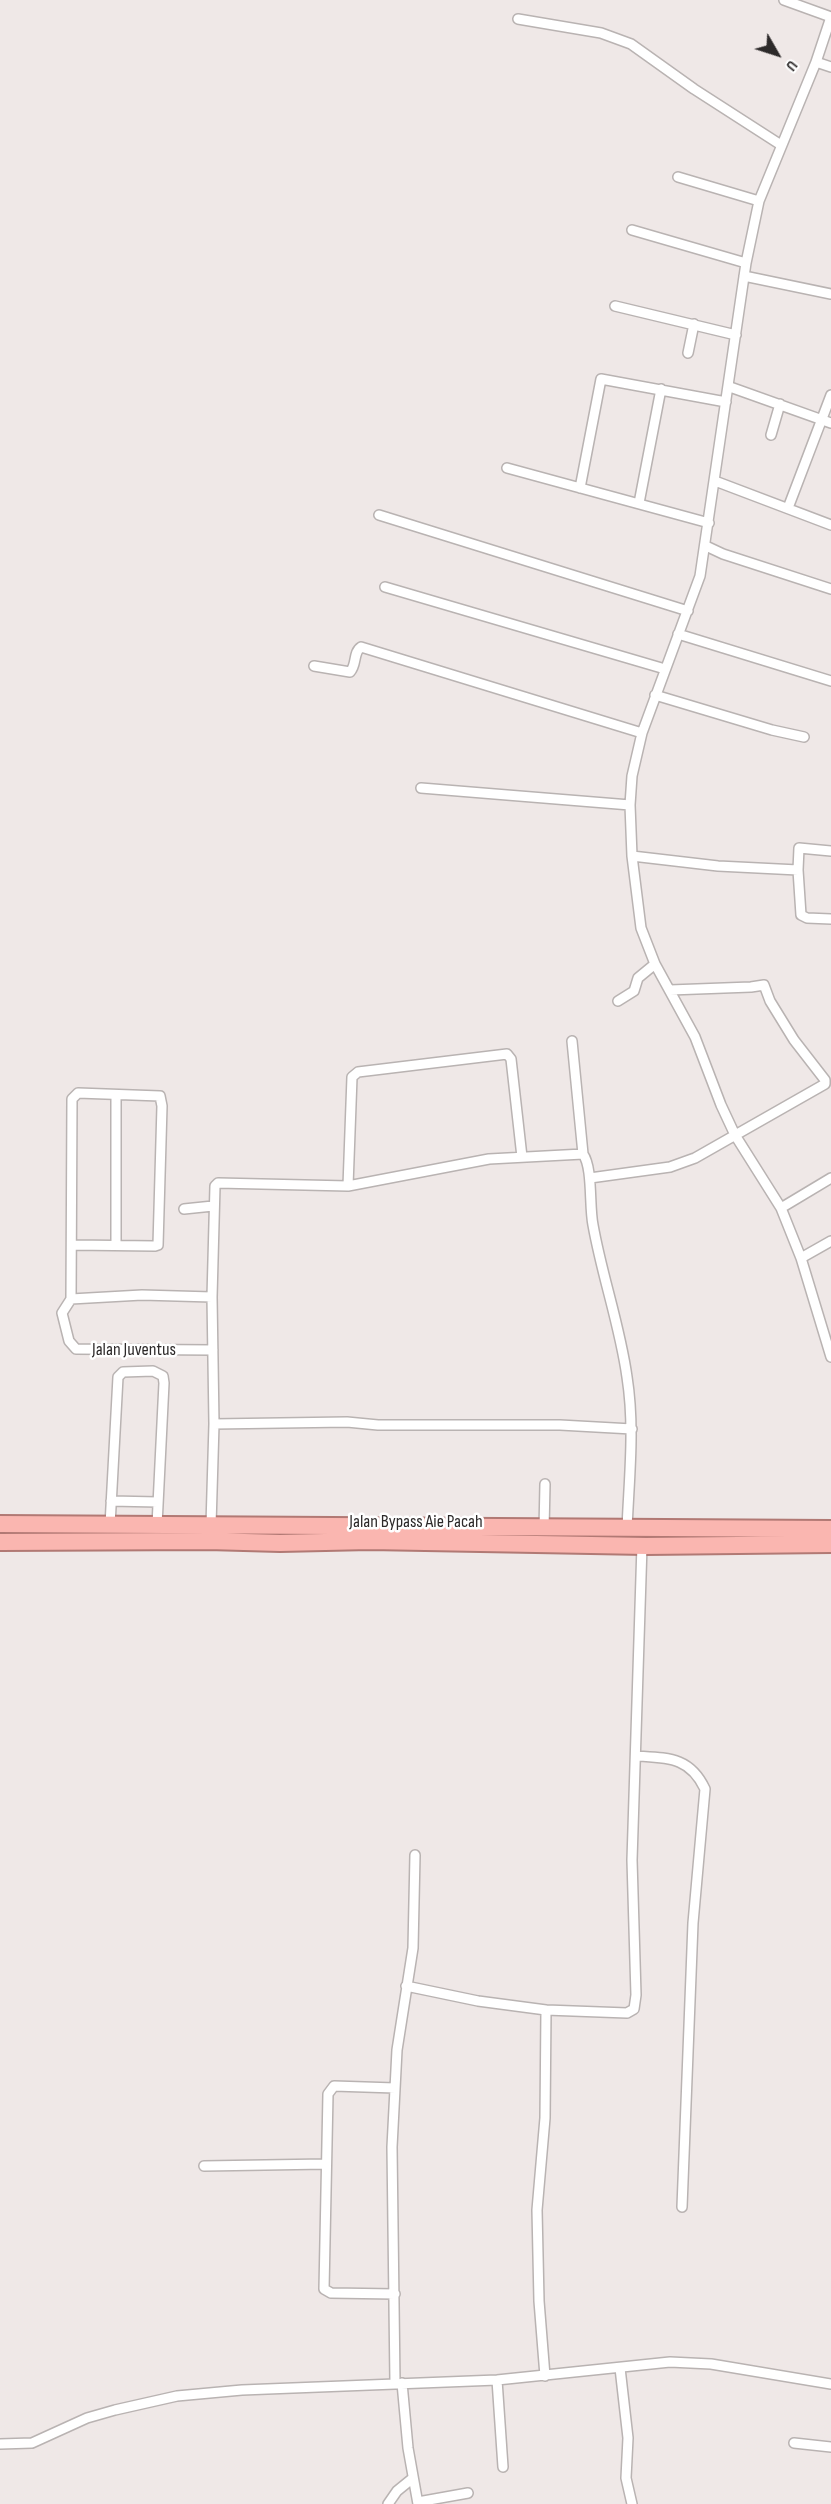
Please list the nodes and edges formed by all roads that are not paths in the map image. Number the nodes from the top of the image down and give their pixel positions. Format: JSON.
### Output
{"nodes":[{"id":1,"x":784,"y":0,"type":"edge"},
{"id":2,"x":831,"y":17,"type":"edge"},
{"id":3,"x":518,"y":19,"type":"dead end"},
{"id":4,"x":816,"y":62,"type":"junction"},
{"id":5,"x":831,"y":67,"type":"edge"},
{"id":6,"x":781,"y":145,"type":"junction"},
{"id":7,"x":678,"y":177,"type":"dead end"},
{"id":8,"x":759,"y":201,"type":"junction"},
{"id":9,"x":632,"y":230,"type":"dead end"},
{"id":10,"x":746,"y":263,"type":"junction"},
{"id":11,"x":744,"y":276,"type":"junction"},
{"id":12,"x":831,"y":294,"type":"edge"},
{"id":13,"x":615,"y":306,"type":"dead end"},
{"id":14,"x":694,"y":324,"type":"junction"},
{"id":15,"x":735,"y":335,"type":"junction"},
{"id":16,"x":688,"y":353,"type":"dead end"},
{"id":17,"x":730,"y":387,"type":"junction"},
{"id":18,"x":661,"y":389,"type":"junction"},
{"id":19,"x":831,"y":395,"type":"edge"},
{"id":20,"x":726,"y":402,"type":"junction"},
{"id":21,"x":780,"y":404,"type":"junction"},
{"id":22,"x":826,"y":421,"type":"edge"},
{"id":23,"x":771,"y":435,"type":"dead end"},
{"id":24,"x":507,"y":468,"type":"dead end"},
{"id":25,"x":715,"y":481,"type":"junction"},
{"id":26,"x":580,"y":488,"type":"junction"},
{"id":27,"x":639,"y":504,"type":"junction"},
{"id":28,"x":788,"y":508,"type":"junction"},
{"id":29,"x":379,"y":515,"type":"dead end"},
{"id":30,"x":709,"y":523,"type":"junction"},
{"id":31,"x":831,"y":525,"type":"edge"},
{"id":32,"x":706,"y":546,"type":"junction"},
{"id":33,"x":385,"y":587,"type":"dead end"},
{"id":34,"x":831,"y":589,"type":"edge"},
{"id":35,"x":688,"y":611,"type":"junction"},
{"id":36,"x":678,"y":634,"type":"junction"},
{"id":37,"x":314,"y":666,"type":"dead end"},
{"id":38,"x":665,"y":669,"type":"junction"},
{"id":39,"x":831,"y":681,"type":"edge"},
{"id":40,"x":655,"y":695,"type":"junction"},
{"id":41,"x":642,"y":733,"type":"junction"},
{"id":42,"x":804,"y":737,"type":"dead end"},
{"id":43,"x":421,"y":788,"type":"dead end"},
{"id":44,"x":630,"y":805,"type":"junction"},
{"id":45,"x":831,"y":851,"type":"edge"},
{"id":46,"x":632,"y":856,"type":"junction"},
{"id":47,"x":798,"y":870,"type":"junction"},
{"id":48,"x":831,"y":919,"type":"edge"},
{"id":49,"x":655,"y":964,"type":"junction"},
{"id":50,"x":670,"y":990,"type":"junction"},
{"id":51,"x":618,"y":1001,"type":"dead end"},
{"id":52,"x":572,"y":1041,"type":"dead end"},
{"id":53,"x":116,"y":1096,"type":"junction"},
{"id":54,"x":735,"y":1134,"type":"junction"},
{"id":55,"x":583,"y":1154,"type":"junction"},
{"id":56,"x":522,"y":1156,"type":"junction"},
{"id":57,"x":590,"y":1178,"type":"junction"},
{"id":58,"x":831,"y":1178,"type":"edge"},
{"id":59,"x":348,"y":1186,"type":"junction"},
{"id":60,"x":213,"y":1206,"type":"junction"},
{"id":61,"x":782,"y":1208,"type":"junction"},
{"id":62,"x":184,"y":1209,"type":"dead end"},
{"id":63,"x":831,"y":1241,"type":"edge"},
{"id":64,"x":72,"y":1245,"type":"junction"},
{"id":65,"x":116,"y":1245,"type":"junction"},
{"id":66,"x":801,"y":1258,"type":"junction"},
{"id":67,"x":212,"y":1297,"type":"junction"},
{"id":68,"x":71,"y":1299,"type":"junction"},
{"id":69,"x":213,"y":1350,"type":"junction"},
{"id":70,"x":831,"y":1358,"type":"edge"},
{"id":71,"x":214,"y":1424,"type":"junction"},
{"id":72,"x":632,"y":1429,"type":"junction"},
{"id":73,"x":545,"y":1484,"type":"dead end"},
{"id":74,"x":111,"y":1501,"type":"junction"},
{"id":75,"x":158,"y":1502,"type":"junction"},
{"id":76,"x":0,"y":1524,"type":"edge"},
{"id":77,"x":110,"y":1525,"type":"junction"},
{"id":78,"x":157,"y":1525,"type":"junction"},
{"id":79,"x":211,"y":1525,"type":"junction"},
{"id":80,"x":544,"y":1529,"type":"junction"},
{"id":81,"x":627,"y":1529,"type":"junction"},
{"id":82,"x":831,"y":1529,"type":"edge"},
{"id":83,"x":496,"y":1535,"type":"junction"},
{"id":84,"x":0,"y":1542,"type":"edge"},
{"id":85,"x":831,"y":1544,"type":"edge"},
{"id":86,"x":642,"y":1545,"type":"junction"},
{"id":87,"x":637,"y":1756,"type":"junction"},
{"id":88,"x":415,"y":1855,"type":"dead end"},
{"id":89,"x":406,"y":1986,"type":"junction"},
{"id":90,"x":546,"y":2010,"type":"junction"},
{"id":91,"x":395,"y":2088,"type":"junction"},
{"id":92,"x":326,"y":2164,"type":"junction"},
{"id":93,"x":204,"y":2166,"type":"dead end"},
{"id":94,"x":682,"y":2207,"type":"dead end"},
{"id":95,"x":395,"y":2294,"type":"junction"},
{"id":96,"x":620,"y":2368,"type":"junction"},
{"id":97,"x":544,"y":2376,"type":"junction"},
{"id":98,"x":497,"y":2380,"type":"junction"},
{"id":99,"x":398,"y":2383,"type":"junction"},
{"id":100,"x":831,"y":2384,"type":"edge"},
{"id":101,"x":794,"y":2443,"type":"dead end"},
{"id":102,"x":0,"y":2444,"type":"edge"},
{"id":103,"x":831,"y":2447,"type":"edge"},
{"id":104,"x":503,"y":2467,"type":"dead end"},
{"id":105,"x":413,"y":2478,"type":"junction"},
{"id":106,"x":468,"y":2493,"type":"dead end"},
{"id":107,"x":418,"y":2503,"type":"edge"},
{"id":108,"x":388,"y":2504,"type":"edge"},
{"id":109,"x":632,"y":2504,"type":"edge"}],
"edges":[{"from":1,"to":2,"type":"street"},
{"from":2,"to":4,"type":"street"},
{"from":3,"to":6,"type":"street"},
{"from":4,"to":5,"type":"street"},
{"from":4,"to":6,"type":"street"},
{"from":6,"to":8,"type":"street"},
{"from":7,"to":8,"type":"street"},
{"from":8,"to":10,"type":"street"},
{"from":9,"to":10,"type":"street"},
{"from":10,"to":11,"type":"street"},
{"from":11,"to":12,"type":"street"},
{"from":11,"to":15,"type":"street"},
{"from":13,"to":14,"type":"street"},
{"from":14,"to":15,"type":"street"},
{"from":14,"to":16,"type":"street"},
{"from":15,"to":17,"type":"street"},
{"from":17,"to":20,"type":"street"},
{"from":17,"to":21,"type":"street"},
{"from":18,"to":20,"type":"street"},
{"from":18,"to":26,"type":"street"},
{"from":18,"to":27,"type":"street"},
{"from":19,"to":22,"type":"street"},
{"from":20,"to":25,"type":"street"},
{"from":21,"to":22,"type":"street"},
{"from":21,"to":23,"type":"street"},
{"from":22,"to":28,"type":"street"},
{"from":24,"to":26,"type":"street"},
{"from":25,"to":28,"type":"street"},
{"from":25,"to":30,"type":"street"},
{"from":26,"to":27,"type":"street"},
{"from":27,"to":30,"type":"street"},
{"from":28,"to":31,"type":"street"},
{"from":29,"to":35,"type":"street"},
{"from":30,"to":32,"type":"street"},
{"from":32,"to":34,"type":"street"},
{"from":32,"to":35,"type":"street"},
{"from":33,"to":38,"type":"street"},
{"from":35,"to":36,"type":"street"},
{"from":36,"to":38,"type":"street"},
{"from":36,"to":39,"type":"street"},
{"from":37,"to":41,"type":"street"},
{"from":38,"to":40,"type":"street"},
{"from":40,"to":41,"type":"street"},
{"from":40,"to":42,"type":"street"},
{"from":41,"to":44,"type":"street"},
{"from":43,"to":44,"type":"street"},
{"from":44,"to":46,"type":"street"},
{"from":45,"to":47,"type":"street"},
{"from":46,"to":47,"type":"street"},
{"from":46,"to":49,"type":"street"},
{"from":47,"to":48,"type":"street"},
{"from":49,"to":50,"type":"street"},
{"from":49,"to":51,"type":"street"},
{"from":50,"to":54,"type":"street"},
{"from":50,"to":54,"type":"street"},
{"from":52,"to":55,"type":"street"},
{"from":53,"to":64,"type":"street"},
{"from":53,"to":65,"type":"street"},
{"from":53,"to":65,"type":"street"},
{"from":54,"to":57,"type":"street"},
{"from":54,"to":61,"type":"street"},
{"from":55,"to":56,"type":"street"},
{"from":55,"to":57,"type":"street"},
{"from":56,"to":59,"type":"street"},
{"from":56,"to":59,"type":"street"},
{"from":57,"to":72,"type":"street"},
{"from":58,"to":61,"type":"street"},
{"from":59,"to":60,"type":"street"},
{"from":60,"to":62,"type":"street"},
{"from":60,"to":67,"type":"street"},
{"from":61,"to":66,"type":"street"},
{"from":63,"to":66,"type":"street"},
{"from":64,"to":65,"type":"street"},
{"from":64,"to":68,"type":"street"},
{"from":66,"to":70,"type":"street"},
{"from":67,"to":68,"type":"street"},
{"from":67,"to":69,"type":"street"},
{"from":68,"to":69,"type":"street","name":"Jalan Juventus"},
{"from":69,"to":71,"type":"street"},
{"from":71,"to":72,"type":"street"},
{"from":71,"to":79,"type":"street"},
{"from":72,"to":81,"type":"street"},
{"from":73,"to":80,"type":"street"},
{"from":74,"to":75,"type":"street"},
{"from":74,"to":75,"type":"street"},
{"from":74,"to":77,"type":"street"},
{"from":75,"to":78,"type":"street"},
{"from":76,"to":77,"type":"highway"},
{"from":77,"to":78,"type":"highway"},
{"from":78,"to":79,"type":"highway"},
{"from":79,"to":83,"type":"highway"},
{"from":80,"to":81,"type":"highway"},
{"from":80,"to":83,"type":"highway"},
{"from":81,"to":82,"type":"highway"},
{"from":83,"to":84,"type":"highway","name":"Jalan Bypass Aie Pacah"},
{"from":83,"to":86,"type":"highway","name":"Jalan Bypass Aie Pacah"},
{"from":85,"to":86,"type":"highway","name":"Jalan Bypass Aie Pacah"},
{"from":86,"to":87,"type":"street"},
{"from":87,"to":90,"type":"street"},
{"from":87,"to":94,"type":"street"},
{"from":88,"to":89,"type":"street"},
{"from":89,"to":90,"type":"street"},
{"from":89,"to":91,"type":"street"},
{"from":90,"to":97,"type":"street"},
{"from":91,"to":92,"type":"street"},
{"from":91,"to":95,"type":"street"},
{"from":92,"to":93,"type":"street"},
{"from":92,"to":95,"type":"street"},
{"from":95,"to":99,"type":"street"},
{"from":96,"to":97,"type":"street"},
{"from":96,"to":100,"type":"street"},
{"from":96,"to":109,"type":"street"},
{"from":97,"to":98,"type":"street"},
{"from":98,"to":99,"type":"street"},
{"from":98,"to":104,"type":"street"},
{"from":99,"to":102,"type":"street"},
{"from":99,"to":105,"type":"street"},
{"from":101,"to":103,"type":"street"},
{"from":105,"to":107,"type":"street"},
{"from":105,"to":108,"type":"street"},
{"from":106,"to":107,"type":"street"}]}
